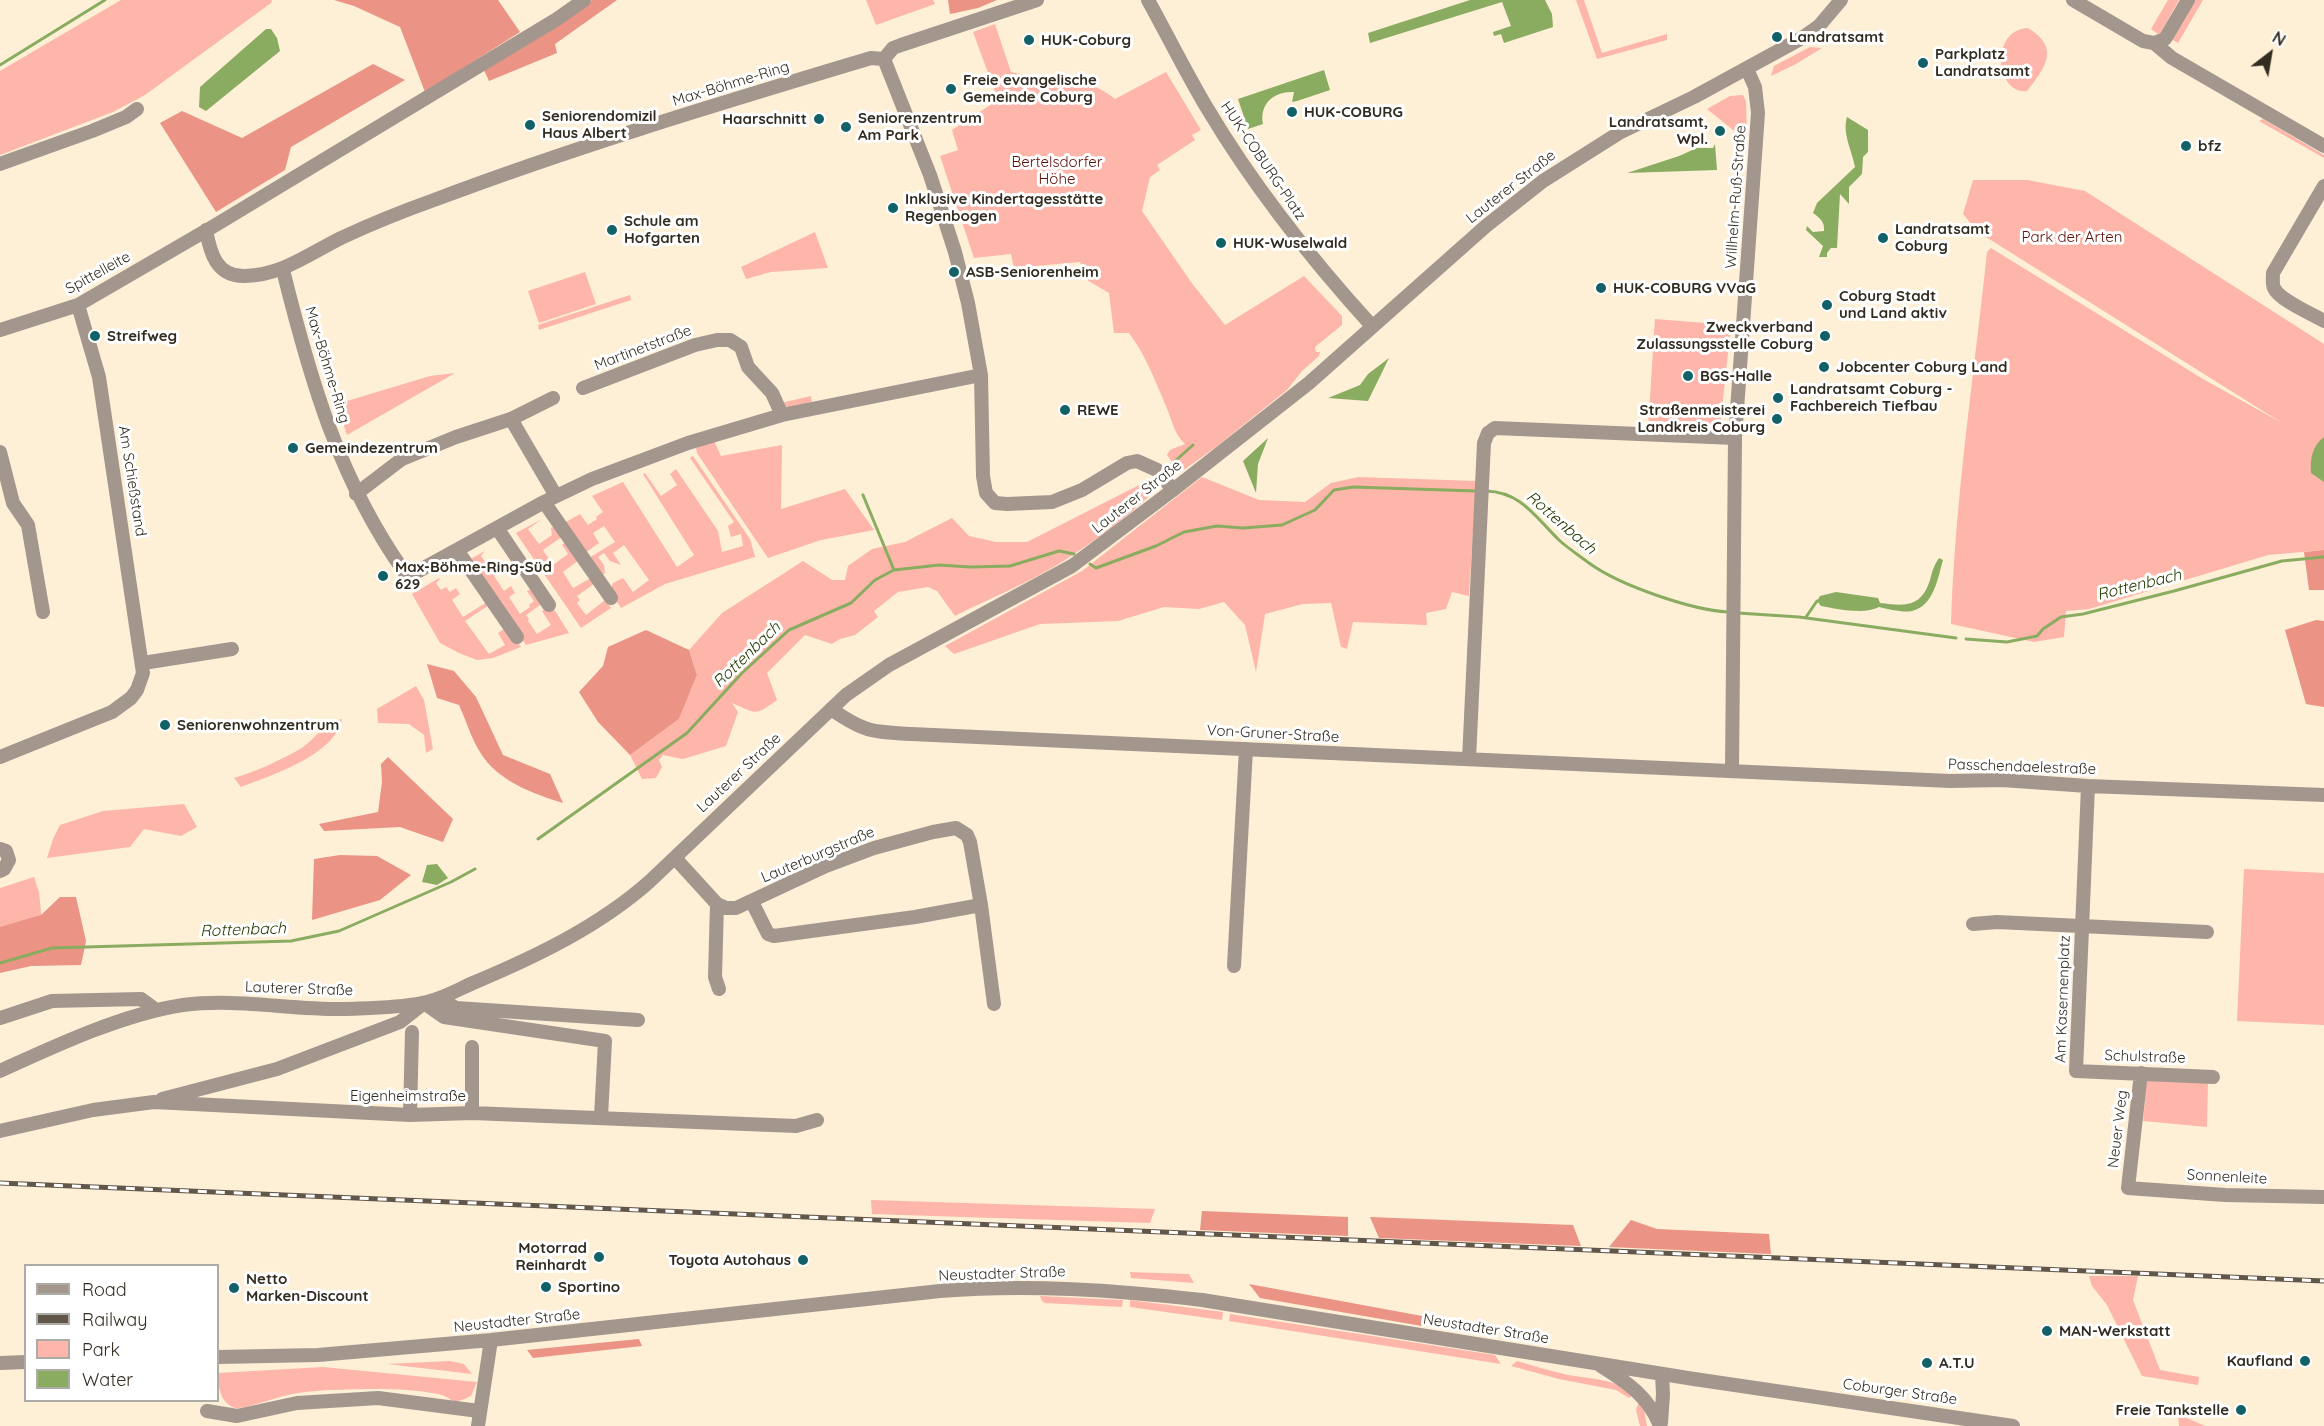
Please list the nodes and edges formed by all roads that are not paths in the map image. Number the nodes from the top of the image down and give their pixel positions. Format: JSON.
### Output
{"nodes":[{"id":1,"x":584,"y":0,"type":"edge"},
{"id":2,"x":1037,"y":0,"type":"edge"},
{"id":3,"x":1148,"y":0,"type":"edge"},
{"id":4,"x":1841,"y":0,"type":"edge"},
{"id":5,"x":2073,"y":0,"type":"edge"},
{"id":6,"x":2188,"y":0,"type":"edge"},
{"id":7,"x":2154,"y":43,"type":"junction"},
{"id":8,"x":884,"y":59,"type":"junction"},
{"id":9,"x":1747,"y":69,"type":"junction"},
{"id":10,"x":137,"y":109,"type":"dead end"},
{"id":11,"x":2324,"y":146,"type":"edge"},
{"id":12,"x":0,"y":164,"type":"edge"},
{"id":13,"x":2324,"y":186,"type":"edge"},
{"id":14,"x":206,"y":230,"type":"junction"},
{"id":15,"x":283,"y":270,"type":"junction"},
{"id":16,"x":78,"y":305,"type":"junction"},
{"id":17,"x":2324,"y":321,"type":"edge"},
{"id":18,"x":1372,"y":326,"type":"junction"},
{"id":19,"x":0,"y":330,"type":"edge"},
{"id":20,"x":981,"y":375,"type":"junction"},
{"id":21,"x":583,"y":388,"type":"dead end"},
{"id":22,"x":552,"y":398,"type":"dead end"},
{"id":23,"x":782,"y":415,"type":"junction"},
{"id":24,"x":511,"y":419,"type":"junction"},
{"id":25,"x":1735,"y":438,"type":"junction"},
{"id":26,"x":0,"y":452,"type":"edge"},
{"id":27,"x":1173,"y":490,"type":"junction"},
{"id":28,"x":356,"y":494,"type":"junction"},
{"id":29,"x":550,"y":499,"type":"junction"},
{"id":30,"x":497,"y":528,"type":"junction"},
{"id":31,"x":457,"y":550,"type":"junction"},
{"id":32,"x":611,"y":598,"type":"dead end"},
{"id":33,"x":549,"y":605,"type":"dead end"},
{"id":34,"x":43,"y":612,"type":"dead end"},
{"id":35,"x":517,"y":637,"type":"dead end"},
{"id":36,"x":232,"y":649,"type":"dead end"},
{"id":37,"x":142,"y":663,"type":"junction"},
{"id":38,"x":831,"y":709,"type":"junction"},
{"id":39,"x":1245,"y":749,"type":"junction"},
{"id":40,"x":0,"y":757,"type":"edge"},
{"id":41,"x":1469,"y":759,"type":"junction"},
{"id":42,"x":1726,"y":770,"type":"junction"},
{"id":43,"x":2088,"y":786,"type":"junction"},
{"id":44,"x":2324,"y":795,"type":"edge"},
{"id":45,"x":0,"y":849,"type":"edge"},
{"id":46,"x":675,"y":858,"type":"junction"},
{"id":47,"x":0,"y":871,"type":"edge"},
{"id":48,"x":752,"y":902,"type":"junction"},
{"id":49,"x":717,"y":904,"type":"junction"},
{"id":50,"x":981,"y":905,"type":"junction"},
{"id":51,"x":1973,"y":924,"type":"dead end"},
{"id":52,"x":2082,"y":928,"type":"junction"},
{"id":53,"x":2207,"y":932,"type":"dead end"},
{"id":54,"x":1234,"y":966,"type":"dead end"},
{"id":55,"x":719,"y":989,"type":"dead end"},
{"id":56,"x":439,"y":998,"type":"junction"},
{"id":57,"x":424,"y":1003,"type":"junction"},
{"id":58,"x":994,"y":1004,"type":"dead end"},
{"id":59,"x":156,"y":1010,"type":"junction"},
{"id":60,"x":0,"y":1018,"type":"edge"},
{"id":61,"x":638,"y":1020,"type":"dead end"},
{"id":62,"x":412,"y":1032,"type":"dead end"},
{"id":63,"x":472,"y":1047,"type":"dead end"},
{"id":64,"x":0,"y":1071,"type":"edge"},
{"id":65,"x":2076,"y":1071,"type":"joint"},
{"id":66,"x":2141,"y":1073,"type":"junction"},
{"id":67,"x":2213,"y":1077,"type":"dead end"},
{"id":68,"x":154,"y":1102,"type":"junction"},
{"id":69,"x":472,"y":1113,"type":"junction"},
{"id":70,"x":410,"y":1115,"type":"junction"},
{"id":71,"x":601,"y":1117,"type":"junction"},
{"id":72,"x":817,"y":1120,"type":"dead end"},
{"id":73,"x":0,"y":1131,"type":"edge"},
{"id":74,"x":2128,"y":1188,"type":"joint"},
{"id":75,"x":2324,"y":1197,"type":"edge"},
{"id":76,"x":491,"y":1340,"type":"junction"},
{"id":77,"x":219,"y":1356,"type":"edge"},
{"id":78,"x":24,"y":1362,"type":"edge"},
{"id":79,"x":1594,"y":1362,"type":"junction"},
{"id":80,"x":0,"y":1363,"type":"edge"},
{"id":81,"x":1662,"y":1374,"type":"junction"},
{"id":82,"x":1782,"y":1391,"type":"joint"},
{"id":83,"x":207,"y":1411,"type":"dead end"},
{"id":84,"x":478,"y":1411,"type":"junction"},
{"id":85,"x":478,"y":1426,"type":"edge"},
{"id":86,"x":1660,"y":1426,"type":"edge"},
{"id":87,"x":2013,"y":1426,"type":"edge"}],
"edges":[{"from":1,"to":14,"type":"street","name":"Spittelleite"},
{"from":2,"to":8,"type":"street"},
{"from":3,"to":18,"type":"street","name":"HUK-COBURG-Platz"},
{"from":4,"to":9,"type":"street","name":"Lauterer Straße"},
{"from":5,"to":7,"type":"street"},
{"from":6,"to":7,"type":"street"},
{"from":7,"to":11,"type":"street"},
{"from":8,"to":15,"type":"street","name":"Max-Böhme-Ring"},
{"from":8,"to":20,"type":"street"},
{"from":9,"to":18,"type":"street","name":"Lauterer Straße"},
{"from":9,"to":25,"type":"street","name":"Willhelm-Ruß-Straße"},
{"from":10,"to":12,"type":"street"},
{"from":13,"to":17,"type":"street"},
{"from":14,"to":15,"type":"street","name":"Max-Böhme-Ring"},
{"from":14,"to":16,"type":"street","name":"Spittelleite"},
{"from":15,"to":28,"type":"street","name":"Max-Böhme-Ring"},
{"from":16,"to":19,"type":"street","name":"Spittelleite"},
{"from":16,"to":37,"type":"street","name":"Am Schießstand"},
{"from":18,"to":27,"type":"street","name":"Lauterer Straße"},
{"from":20,"to":23,"type":"street","name":"Max-Böhme-Ring"},
{"from":20,"to":27,"type":"street"},
{"from":21,"to":23,"type":"street","name":"Martinetstraße"},
{"from":22,"to":24,"type":"street"},
{"from":23,"to":29,"type":"street","name":"Max-Böhme-Ring"},
{"from":24,"to":28,"type":"street"},
{"from":24,"to":29,"type":"street"},
{"from":25,"to":41,"type":"street"},
{"from":25,"to":42,"type":"street","name":"Willhelm-Ruß-Straße"},
{"from":26,"to":34,"type":"street"},
{"from":27,"to":38,"type":"street","name":"Lauterer Straße"},
{"from":28,"to":31,"type":"street","name":"Max-Böhme-Ring"},
{"from":29,"to":30,"type":"street","name":"Max-Böhme-Ring"},
{"from":29,"to":32,"type":"street"},
{"from":30,"to":31,"type":"street","name":"Max-Böhme-Ring"},
{"from":30,"to":33,"type":"street"},
{"from":31,"to":35,"type":"street"},
{"from":36,"to":37,"type":"street"},
{"from":37,"to":40,"type":"street","name":"Am Schießstand"},
{"from":38,"to":39,"type":"street","name":"Von-Gruner-Straße"},
{"from":38,"to":46,"type":"street","name":"Lauterer Straße"},
{"from":39,"to":41,"type":"street","name":"Von-Gruner-Straße"},
{"from":39,"to":54,"type":"street"},
{"from":41,"to":42,"type":"street","name":"Von-Gruner-Straße"},
{"from":42,"to":43,"type":"street","name":"Passchendaelestraße"},
{"from":43,"to":44,"type":"street","name":"Passchendaelestraße"},
{"from":43,"to":52,"type":"street","name":"Am Kasernenplatz"},
{"from":45,"to":47,"type":"street"},
{"from":46,"to":49,"type":"street"},
{"from":46,"to":56,"type":"street","name":"Lauterer Straße"},
{"from":48,"to":49,"type":"street","name":"Lauterburgstraße"},
{"from":48,"to":50,"type":"street","name":"Lauterburgstraße"},
{"from":48,"to":50,"type":"street","name":"Lauterburgstraße"},
{"from":49,"to":55,"type":"street"},
{"from":50,"to":58,"type":"street","name":"Lauterburgstraße"},
{"from":51,"to":52,"type":"street","name":"Am Kasernenplatz"},
{"from":52,"to":53,"type":"street","name":"Am Kasernenplatz"},
{"from":52,"to":65,"type":"street","name":"Am Kasernenplatz"},
{"from":56,"to":57,"type":"street","name":"Lauterer Straße"},
{"from":56,"to":61,"type":"street"},
{"from":57,"to":59,"type":"street","name":"Lauterer Straße"},
{"from":57,"to":68,"type":"street"},
{"from":57,"to":71,"type":"street"},
{"from":59,"to":60,"type":"street","name":"Lauterer Straße"},
{"from":59,"to":64,"type":"street","name":"Lauterer Straße"},
{"from":62,"to":70,"type":"street"},
{"from":63,"to":69,"type":"street"},
{"from":65,"to":66,"type":"street","name":"Schulstraße"},
{"from":66,"to":67,"type":"street","name":"Schulstraße"},
{"from":66,"to":74,"type":"street","name":"Neuer Weg"},
{"from":68,"to":70,"type":"street","name":"Eigenheimstraße"},
{"from":68,"to":73,"type":"street","name":"Eigenheimstraße"},
{"from":69,"to":70,"type":"street","name":"Eigenheimstraße"},
{"from":69,"to":71,"type":"street","name":"Eigenheimstraße"},
{"from":71,"to":72,"type":"street","name":"Eigenheimstraße"},
{"from":74,"to":75,"type":"street","name":"Sonnenleite"},
{"from":76,"to":77,"type":"street","name":"Neustadter Straße"},
{"from":76,"to":79,"type":"street","name":"Neustadter Straße"},
{"from":76,"to":84,"type":"street"},
{"from":78,"to":80,"type":"street"},
{"from":79,"to":81,"type":"street","name":"Neustadter Straße"},
{"from":79,"to":86,"type":"street"},
{"from":81,"to":82,"type":"street","name":"Neustadter Straße"},
{"from":81,"to":86,"type":"street"},
{"from":82,"to":87,"type":"street","name":"Coburger Straße"},
{"from":83,"to":84,"type":"street"},
{"from":84,"to":85,"type":"street"}]}
